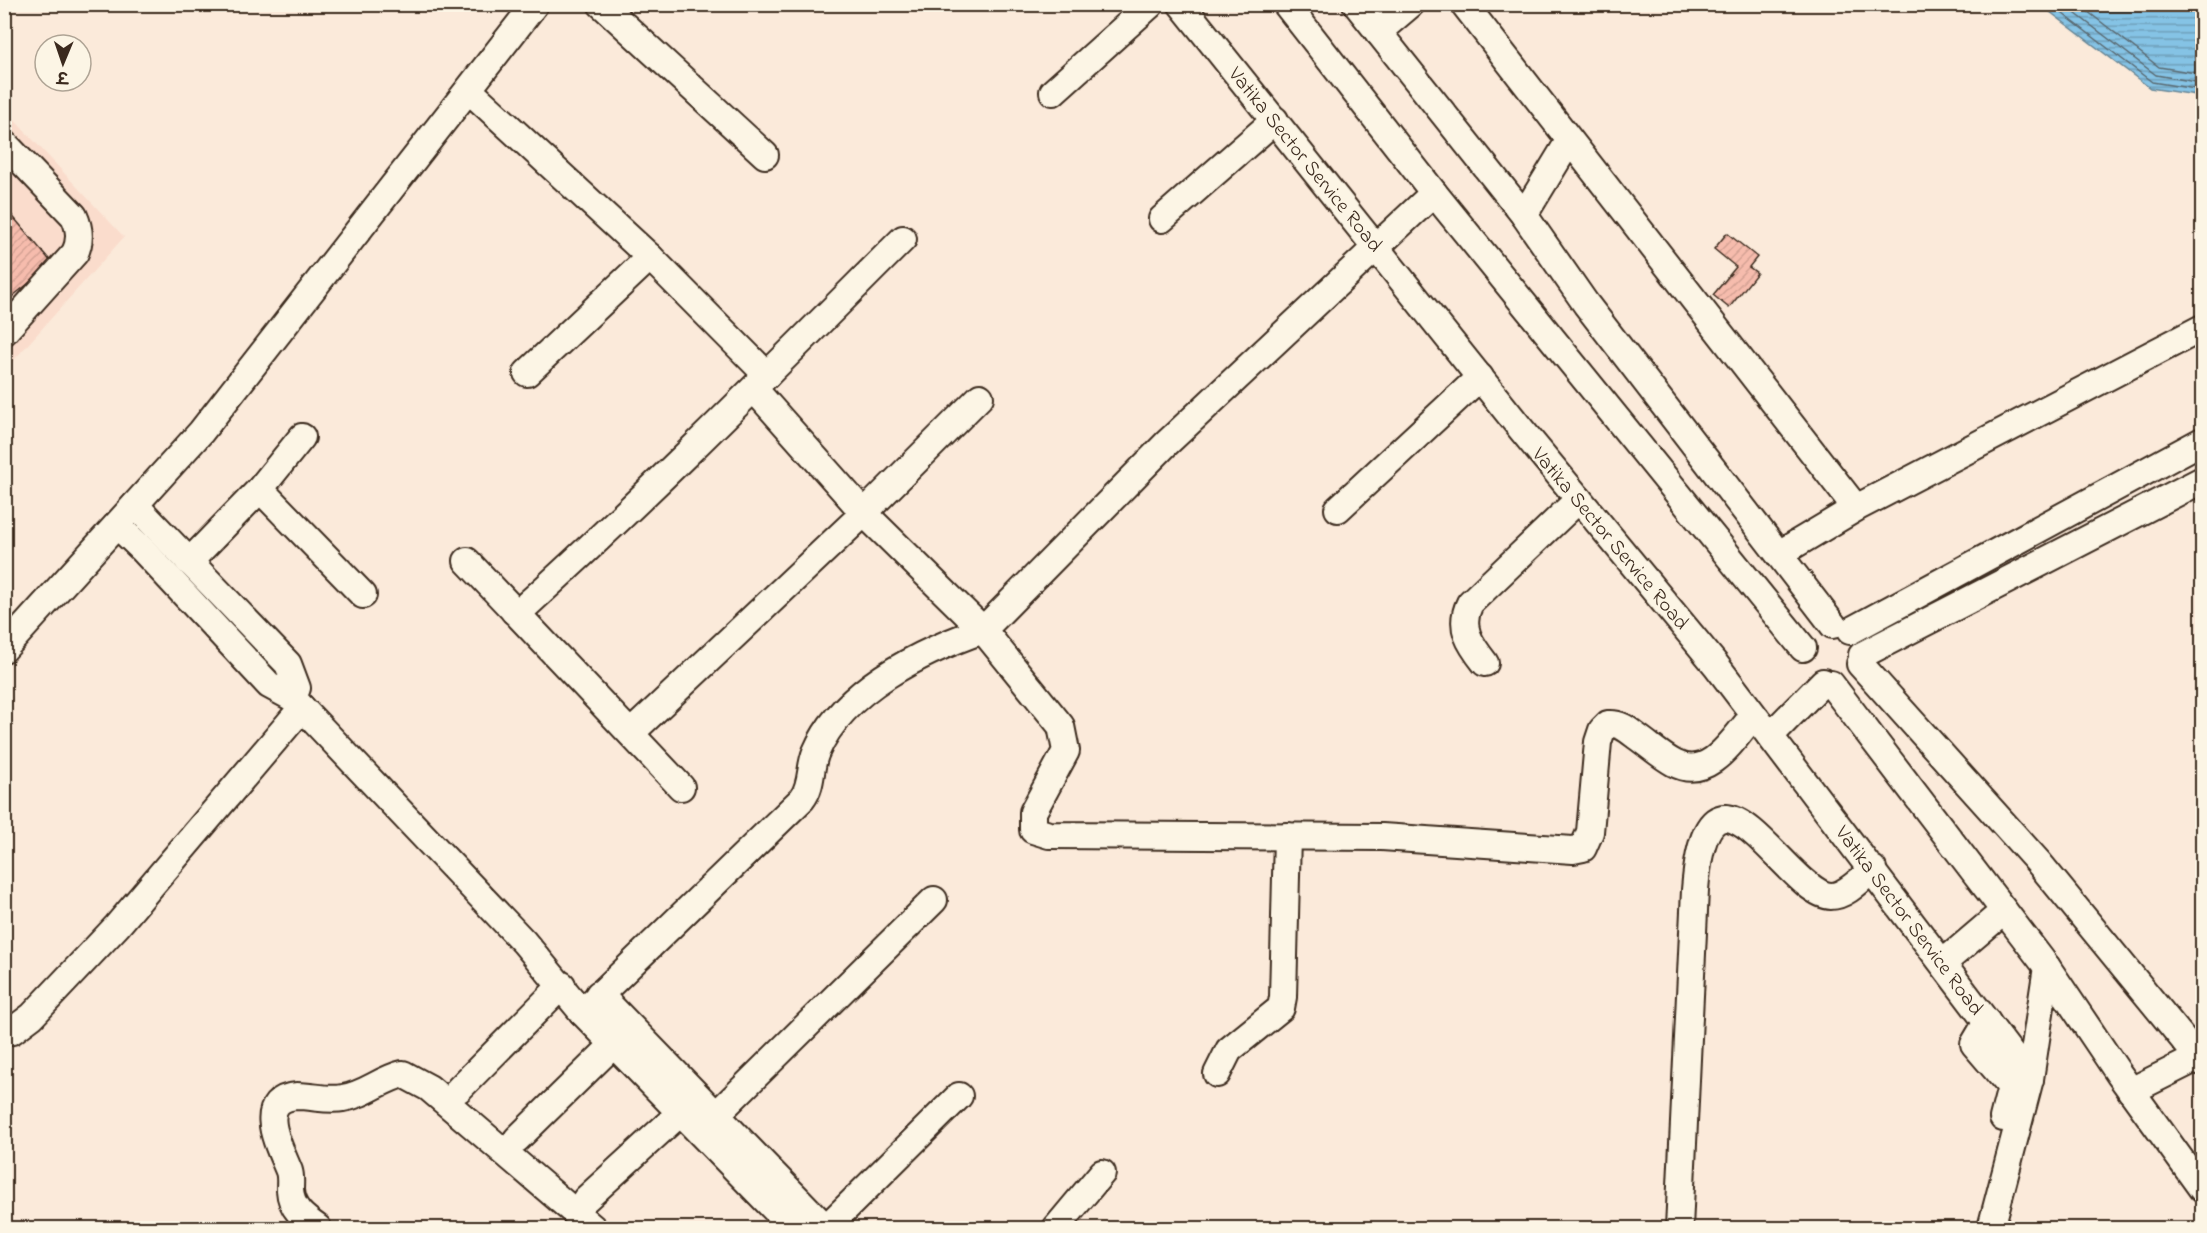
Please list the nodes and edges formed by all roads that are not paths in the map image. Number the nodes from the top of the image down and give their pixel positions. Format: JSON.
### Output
{"nodes":[{"id":1,"x":535,"y":4,"type":"edge"},
{"id":2,"x":601,"y":4,"type":"edge"},
{"id":3,"x":1151,"y":4,"type":"edge"},
{"id":4,"x":1181,"y":4,"type":"edge"},
{"id":5,"x":1286,"y":4,"type":"edge"},
{"id":6,"x":1356,"y":4,"type":"edge"},
{"id":7,"x":1411,"y":4,"type":"edge"},
{"id":8,"x":1464,"y":4,"type":"edge"},
{"id":9,"x":1378,"y":32,"type":"junction"},
{"id":10,"x":469,"y":90,"type":"junction"},
{"id":11,"x":1053,"y":92,"type":"dead end"},
{"id":12,"x":1275,"y":120,"type":"junction"},
{"id":13,"x":1569,"y":141,"type":"junction"},
{"id":14,"x":4,"y":143,"type":"edge"},
{"id":15,"x":765,"y":155,"type":"dead end"},
{"id":16,"x":1434,"y":193,"type":"junction"},
{"id":17,"x":1524,"y":215,"type":"junction"},
{"id":18,"x":1162,"y":219,"type":"dead end"},
{"id":19,"x":903,"y":239,"type":"dead end"},
{"id":20,"x":1377,"y":248,"type":"junction"},
{"id":21,"x":650,"y":257,"type":"junction"},
{"id":22,"x":2202,"y":328,"type":"edge"},
{"id":23,"x":4,"y":333,"type":"edge"},
{"id":24,"x":527,"y":373,"type":"dead end"},
{"id":25,"x":1480,"y":377,"type":"junction"},
{"id":26,"x":761,"y":382,"type":"junction"},
{"id":27,"x":980,"y":397,"type":"dead end"},
{"id":28,"x":302,"y":437,"type":"dead end"},
{"id":29,"x":2202,"y":441,"type":"edge"},
{"id":30,"x":2202,"y":480,"type":"edge"},
{"id":31,"x":260,"y":489,"type":"junction"},
{"id":32,"x":1579,"y":499,"type":"junction"},
{"id":33,"x":135,"y":505,"type":"junction"},
{"id":34,"x":1856,"y":508,"type":"junction"},
{"id":35,"x":1338,"y":509,"type":"dead end"},
{"id":36,"x":864,"y":513,"type":"junction"},
{"id":37,"x":117,"y":525,"type":"junction"},
{"id":38,"x":1779,"y":554,"type":"junction"},
{"id":39,"x":467,"y":561,"type":"dead end"},
{"id":40,"x":189,"y":562,"type":"junction"},
{"id":41,"x":363,"y":595,"type":"dead end"},
{"id":42,"x":514,"y":611,"type":"junction"},
{"id":43,"x":1842,"y":628,"type":"junction"},
{"id":44,"x":983,"y":630,"type":"junction"},
{"id":45,"x":1803,"y":648,"type":"junction"},
{"id":46,"x":4,"y":649,"type":"edge"},
{"id":47,"x":1861,"y":659,"type":"junction"},
{"id":48,"x":1485,"y":663,"type":"dead end"},
{"id":49,"x":1827,"y":683,"type":"junction"},
{"id":50,"x":298,"y":703,"type":"junction"},
{"id":51,"x":1753,"y":716,"type":"junction"},
{"id":52,"x":631,"y":733,"type":"junction"},
{"id":53,"x":1770,"y":736,"type":"junction"},
{"id":54,"x":681,"y":787,"type":"dead end"},
{"id":55,"x":1287,"y":836,"type":"junction"},
{"id":56,"x":1873,"y":870,"type":"junction"},
{"id":57,"x":934,"y":900,"type":"dead end"},
{"id":58,"x":2004,"y":911,"type":"junction"},
{"id":59,"x":1943,"y":963,"type":"junction"},
{"id":60,"x":2047,"y":967,"type":"junction"},
{"id":61,"x":562,"y":985,"type":"junction"},
{"id":62,"x":599,"y":994,"type":"junction"},
{"id":63,"x":582,"y":1012,"type":"junction"},
{"id":64,"x":1988,"y":1022,"type":"junction"},
{"id":65,"x":4,"y":1032,"type":"edge"},
{"id":66,"x":614,"y":1045,"type":"junction"},
{"id":67,"x":2201,"y":1059,"type":"edge"},
{"id":68,"x":1217,"y":1074,"type":"dead end"},
{"id":69,"x":2030,"y":1079,"type":"junction"},
{"id":70,"x":459,"y":1089,"type":"dead end"},
{"id":71,"x":2131,"y":1091,"type":"junction"},
{"id":72,"x":959,"y":1096,"type":"dead end"},
{"id":73,"x":680,"y":1113,"type":"junction"},
{"id":74,"x":716,"y":1115,"type":"junction"},
{"id":75,"x":517,"y":1139,"type":"dead end"},
{"id":76,"x":1102,"y":1173,"type":"dead end"},
{"id":77,"x":2202,"y":1189,"type":"edge"},
{"id":78,"x":586,"y":1199,"type":"dead end"},
{"id":79,"x":318,"y":1228,"type":"edge"},
{"id":80,"x":593,"y":1228,"type":"edge"},
{"id":81,"x":794,"y":1228,"type":"edge"},
{"id":82,"x":826,"y":1228,"type":"edge"},
{"id":83,"x":1056,"y":1228,"type":"edge"},
{"id":84,"x":1679,"y":1228,"type":"edge"},
{"id":85,"x":1975,"y":1228,"type":"edge"},
{"id":86,"x":1991,"y":1228,"type":"edge"}],
"edges":[{"from":1,"to":10,"type":"street"},
{"from":2,"to":15,"type":"street"},
{"from":3,"to":11,"type":"street"},
{"from":4,"to":12,"type":"street","name":"Vatika Sector Service Road"},
{"from":5,"to":16,"type":"street"},
{"from":6,"to":9,"type":"street"},
{"from":7,"to":9,"type":"street"},
{"from":8,"to":13,"type":"street"},
{"from":9,"to":17,"type":"street"},
{"from":10,"to":21,"type":"street"},
{"from":10,"to":33,"type":"street"},
{"from":12,"to":18,"type":"street"},
{"from":12,"to":20,"type":"street","name":"Vatika Sector Service Road"},
{"from":13,"to":17,"type":"street"},
{"from":13,"to":34,"type":"street"},
{"from":14,"to":23,"type":"street"},
{"from":16,"to":20,"type":"street"},
{"from":16,"to":45,"type":"street"},
{"from":17,"to":38,"type":"street"},
{"from":19,"to":26,"type":"street"},
{"from":20,"to":25,"type":"street","name":"Vatika Sector Service Road"},
{"from":20,"to":44,"type":"street"},
{"from":21,"to":24,"type":"street"},
{"from":21,"to":26,"type":"street"},
{"from":22,"to":34,"type":"street"},
{"from":25,"to":32,"type":"street","name":"Vatika Sector Service Road"},
{"from":25,"to":35,"type":"street"},
{"from":26,"to":36,"type":"street"},
{"from":26,"to":42,"type":"street"},
{"from":27,"to":36,"type":"street"},
{"from":28,"to":31,"type":"street"},
{"from":29,"to":43,"type":"street"},
{"from":30,"to":47,"type":"street"},
{"from":31,"to":40,"type":"street"},
{"from":31,"to":41,"type":"street"},
{"from":32,"to":48,"type":"street"},
{"from":32,"to":51,"type":"street","name":"Vatika Sector Service Road"},
{"from":33,"to":37,"type":"street"},
{"from":33,"to":40,"type":"street"},
{"from":34,"to":38,"type":"street"},
{"from":36,"to":44,"type":"street"},
{"from":36,"to":52,"type":"street"},
{"from":37,"to":46,"type":"street"},
{"from":37,"to":50,"type":"street"},
{"from":38,"to":43,"type":"street"},
{"from":39,"to":42,"type":"street"},
{"from":40,"to":50,"type":"street"},
{"from":42,"to":52,"type":"street"},
{"from":43,"to":45,"type":"street"},
{"from":43,"to":47,"type":"street"},
{"from":44,"to":55,"type":"street"},
{"from":44,"to":62,"type":"street"},
{"from":45,"to":49,"type":"street"},
{"from":47,"to":49,"type":"street"},
{"from":47,"to":67,"type":"street"},
{"from":49,"to":53,"type":"street"},
{"from":49,"to":58,"type":"street"},
{"from":50,"to":61,"type":"street"},
{"from":50,"to":65,"type":"street"},
{"from":51,"to":53,"type":"street","name":"Vatika Sector Service Road"},
{"from":51,"to":55,"type":"street"},
{"from":52,"to":54,"type":"street"},
{"from":53,"to":56,"type":"street","name":"Vatika Sector Service Road"},
{"from":55,"to":68,"type":"street"},
{"from":56,"to":59,"type":"street","name":"Vatika Sector Service Road"},
{"from":56,"to":84,"type":"street"},
{"from":57,"to":74,"type":"street"},
{"from":58,"to":59,"type":"street"},
{"from":58,"to":60,"type":"street"},
{"from":59,"to":64,"type":"street","name":"Vatika Sector Service Road"},
{"from":60,"to":69,"type":"street"},
{"from":60,"to":71,"type":"street"},
{"from":61,"to":63,"type":"street"},
{"from":61,"to":70,"type":"street"},
{"from":62,"to":63,"type":"street"},
{"from":62,"to":74,"type":"street"},
{"from":63,"to":66,"type":"street"},
{"from":64,"to":69,"type":"street","name":"Vatika Sector Service Road"},
{"from":64,"to":85,"type":"street"},
{"from":66,"to":73,"type":"street"},
{"from":66,"to":75,"type":"street"},
{"from":67,"to":71,"type":"street"},
{"from":69,"to":86,"type":"street"},
{"from":71,"to":77,"type":"street"},
{"from":72,"to":82,"type":"street"},
{"from":73,"to":78,"type":"street"},
{"from":73,"to":81,"type":"street"},
{"from":74,"to":82,"type":"street"},
{"from":76,"to":83,"type":"street"},
{"from":79,"to":80,"type":"street"}]}
